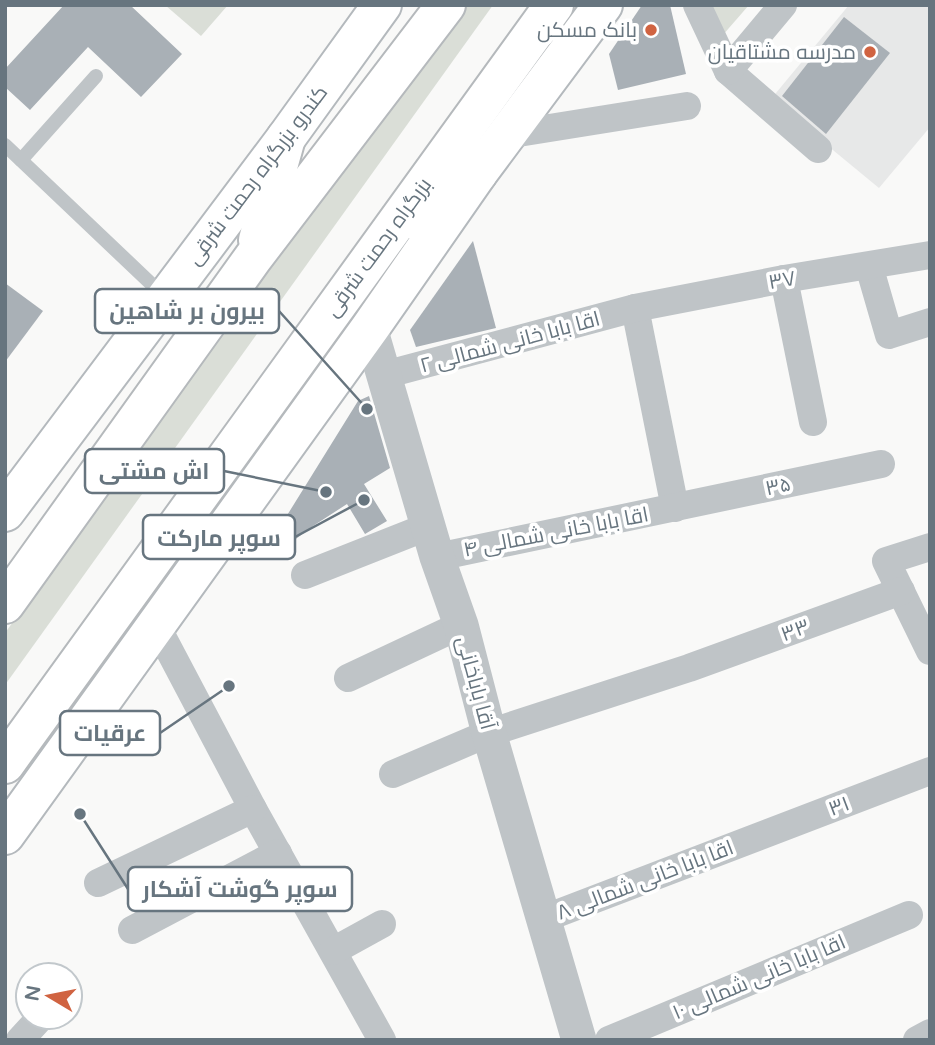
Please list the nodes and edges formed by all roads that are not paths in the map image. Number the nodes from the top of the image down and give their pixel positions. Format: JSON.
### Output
{"nodes":[{"id":1,"x":446,"y":5,"type":"edge"},
{"id":2,"x":554,"y":5,"type":"edge"},
{"id":3,"x":603,"y":5,"type":"edge"},
{"id":4,"x":698,"y":5,"type":"edge"},
{"id":5,"x":783,"y":5,"type":"edge"},
{"id":6,"x":371,"y":11,"type":"edge"},
{"id":7,"x":728,"y":71,"type":"junction"},
{"id":8,"x":96,"y":76,"type":"dead end"},
{"id":9,"x":687,"y":106,"type":"dead end"},
{"id":10,"x":506,"y":135,"type":"junction"},
{"id":11,"x":286,"y":138,"type":"junction"},
{"id":12,"x":5,"y":145,"type":"edge"},
{"id":13,"x":818,"y":149,"type":"dead end"},
{"id":14,"x":21,"y":160,"type":"junction"},
{"id":15,"x":478,"y":173,"type":"junction"},
{"id":16,"x":389,"y":231,"type":"junction"},
{"id":17,"x":930,"y":255,"type":"edge"},
{"id":18,"x":253,"y":258,"type":"junction"},
{"id":19,"x":870,"y":265,"type":"junction"},
{"id":20,"x":784,"y":279,"type":"junction"},
{"id":21,"x":165,"y":297,"type":"junction"},
{"id":22,"x":635,"y":308,"type":"junction"},
{"id":23,"x":930,"y":322,"type":"edge"},
{"id":24,"x":370,"y":328,"type":"junction"},
{"id":25,"x":384,"y":375,"type":"junction"},
{"id":26,"x":813,"y":422,"type":"dead end"},
{"id":27,"x":881,"y":464,"type":"dead end"},
{"id":28,"x":675,"y":508,"type":"junction"},
{"id":29,"x":5,"y":512,"type":"edge"},
{"id":30,"x":433,"y":541,"type":"junction"},
{"id":31,"x":930,"y":547,"type":"edge"},
{"id":32,"x":305,"y":575,"type":"dead end"},
{"id":33,"x":901,"y":591,"type":"junction"},
{"id":34,"x":5,"y":604,"type":"edge"},
{"id":35,"x":156,"y":625,"type":"junction"},
{"id":36,"x":461,"y":625,"type":"junction"},
{"id":37,"x":930,"y":651,"type":"edge"},
{"id":38,"x":348,"y":678,"type":"dead end"},
{"id":39,"x":18,"y":731,"type":"edge"},
{"id":40,"x":489,"y":733,"type":"junction"},
{"id":41,"x":5,"y":764,"type":"edge"},
{"id":42,"x":930,"y":771,"type":"edge"},
{"id":43,"x":393,"y":774,"type":"dead end"},
{"id":44,"x":253,"y":809,"type":"junction"},
{"id":45,"x":5,"y":835,"type":"edge"},
{"id":46,"x":748,"y":841,"type":"joint"},
{"id":47,"x":278,"y":853,"type":"junction"},
{"id":48,"x":98,"y":883,"type":"dead end"},
{"id":49,"x":909,"y":915,"type":"dead end"},
{"id":50,"x":543,"y":919,"type":"junction"},
{"id":51,"x":383,"y":924,"type":"dead end"},
{"id":52,"x":132,"y":930,"type":"dead end"},
{"id":53,"x":333,"y":951,"type":"junction"},
{"id":54,"x":930,"y":1033,"type":"edge"},
{"id":55,"x":583,"y":1038,"type":"edge"},
{"id":56,"x":382,"y":1040,"type":"edge"},
{"id":57,"x":917,"y":1040,"type":"edge"}],
"edges":[{"from":1,"to":18,"type":"main road"},
{"from":2,"to":16,"type":"main road","name":"بزرگراه رحمت شرقی"},
{"from":3,"to":10,"type":"main road"},
{"from":4,"to":7,"type":"street"},
{"from":5,"to":7,"type":"street"},
{"from":6,"to":11,"type":"main road","name":"کندرو بزرگراه رحمت شرقی"},
{"from":7,"to":13,"type":"street"},
{"from":8,"to":14,"type":"lane"},
{"from":9,"to":10,"type":"street"},
{"from":10,"to":15,"type":"main road"},
{"from":11,"to":18,"type":"main road"},
{"from":11,"to":21,"type":"main road","name":"کندرو بزرگراه رحمت شرقی"},
{"from":12,"to":14,"type":"lane"},
{"from":14,"to":21,"type":"lane"},
{"from":15,"to":16,"type":"main road"},
{"from":15,"to":24,"type":"main road"},
{"from":16,"to":39,"type":"main road","name":"بزرگراه رحمت شرقی"},
{"from":17,"to":19,"type":"street","name":"۳۷"},
{"from":18,"to":34,"type":"main road"},
{"from":19,"to":20,"type":"street","name":"۳۷"},
{"from":19,"to":23,"type":"street"},
{"from":20,"to":22,"type":"street","name":"۳۷"},
{"from":20,"to":26,"type":"street"},
{"from":21,"to":29,"type":"main road","name":"کندرو بزرگراه رحمت شرقی"},
{"from":22,"to":25,"type":"street","name":"۲ اقا بابا خانی شمالی"},
{"from":22,"to":28,"type":"street"},
{"from":24,"to":25,"type":"street","name":"آقا باباخانی"},
{"from":24,"to":35,"type":"main road"},
{"from":25,"to":30,"type":"street","name":"آقا باباخانی"},
{"from":27,"to":28,"type":"street","name":"۳۵"},
{"from":28,"to":30,"type":"street","name":"۴ اقا بابا خانی شمالی"},
{"from":30,"to":32,"type":"street","name":"۴ اقا بابا خانی شمالی"},
{"from":30,"to":36,"type":"street","name":"آقا باباخانی"},
{"from":31,"to":33,"type":"street"},
{"from":33,"to":37,"type":"street"},
{"from":33,"to":40,"type":"street","name":"۳۳"},
{"from":35,"to":44,"type":"street"},
{"from":35,"to":45,"type":"main road"},
{"from":36,"to":38,"type":"street"},
{"from":36,"to":40,"type":"street","name":"آقا باباخانی"},
{"from":39,"to":41,"type":"main road","name":"بزرگراه رحمت شرقی"},
{"from":40,"to":43,"type":"street","name":"۳۳"},
{"from":40,"to":50,"type":"street","name":"آقا باباخانی"},
{"from":42,"to":46,"type":"street","name":"۳۱"},
{"from":44,"to":47,"type":"street"},
{"from":44,"to":48,"type":"street"},
{"from":46,"to":50,"type":"street","name":"۸ اقا بابا خانی شمالی"},
{"from":47,"to":52,"type":"street"},
{"from":47,"to":53,"type":"street"},
{"from":49,"to":55,"type":"street","name":"۱۰ اقا بابا خانی شمالی"},
{"from":50,"to":55,"type":"street","name":"آقا باباخانی"},
{"from":51,"to":53,"type":"street"},
{"from":53,"to":56,"type":"street"},
{"from":54,"to":57,"type":"street"}]}
